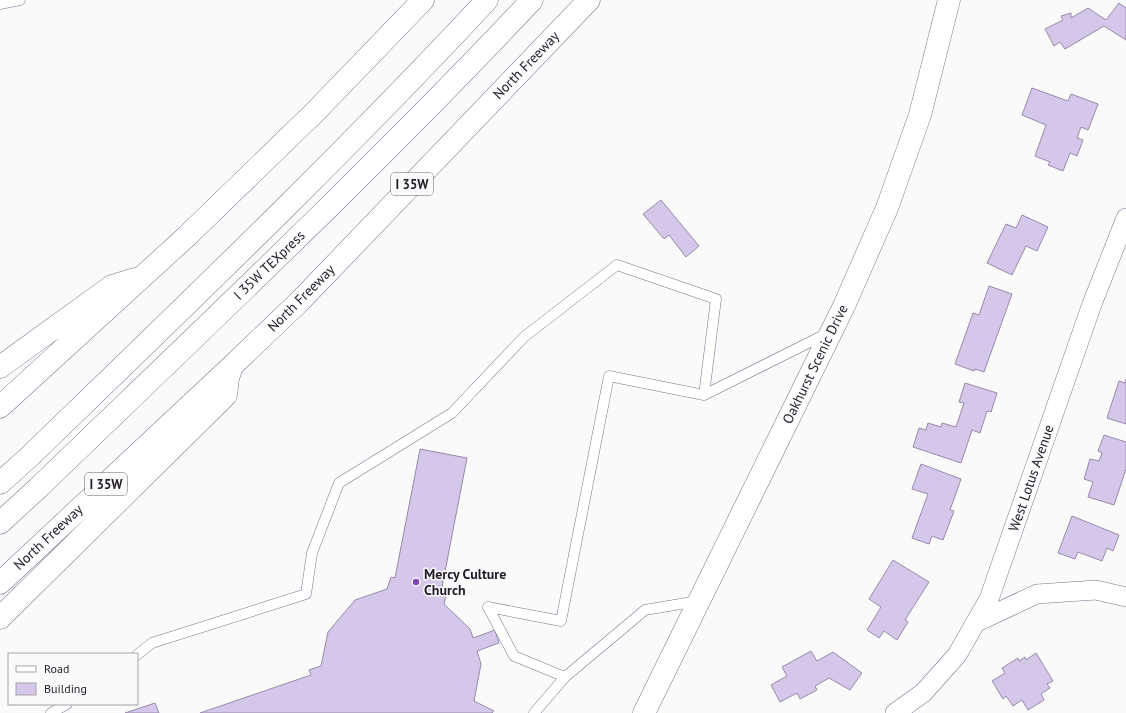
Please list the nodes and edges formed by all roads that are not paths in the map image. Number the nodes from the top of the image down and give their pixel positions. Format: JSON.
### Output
{"nodes":[{"id":1,"x":20,"y":0,"type":"edge"},
{"id":2,"x":423,"y":0,"type":"edge"},
{"id":3,"x":488,"y":0,"type":"edge"},
{"id":4,"x":532,"y":0,"type":"edge"},
{"id":5,"x":589,"y":0,"type":"edge"},
{"id":6,"x":949,"y":0,"type":"edge"},
{"id":7,"x":0,"y":4,"type":"edge"},
{"id":8,"x":1126,"y":218,"type":"edge"},
{"id":9,"x":125,"y":287,"type":"junction"},
{"id":10,"x":832,"y":332,"type":"junction"},
{"id":11,"x":0,"y":367,"type":"edge"},
{"id":12,"x":219,"y":390,"type":"junction"},
{"id":13,"x":704,"y":394,"type":"junction"},
{"id":14,"x":0,"y":407,"type":"edge"},
{"id":15,"x":0,"y":483,"type":"edge"},
{"id":16,"x":0,"y":523,"type":"edge"},
{"id":17,"x":0,"y":583,"type":"edge"},
{"id":18,"x":1126,"y":597,"type":"edge"},
{"id":19,"x":699,"y":601,"type":"junction"},
{"id":20,"x":0,"y":618,"type":"edge"},
{"id":21,"x":977,"y":622,"type":"junction"},
{"id":22,"x":138,"y":654,"type":"edge"},
{"id":23,"x":565,"y":676,"type":"junction"},
{"id":24,"x":65,"y":705,"type":"edge"},
{"id":25,"x":51,"y":713,"type":"edge"},
{"id":26,"x":534,"y":713,"type":"edge"},
{"id":27,"x":644,"y":713,"type":"edge"},
{"id":28,"x":895,"y":713,"type":"edge"}],
"edges":[{"from":1,"to":7,"type":"lane"},
{"from":2,"to":9,"type":"main road"},
{"from":3,"to":15,"type":"main road"},
{"from":4,"to":16,"type":"main road","name":"I 35W TEXpress"},
{"from":5,"to":12,"type":"main road","name":"North Freeway","number":"I 35W"},
{"from":6,"to":10,"type":"main road","name":"Oakhurst Scenic Drive"},
{"from":8,"to":21,"type":"street","name":"West Lotus Avenue"},
{"from":9,"to":11,"type":"main road"},
{"from":9,"to":14,"type":"main road"},
{"from":10,"to":13,"type":"lane"},
{"from":10,"to":19,"type":"main road","name":"Oakhurst Scenic Drive"},
{"from":12,"to":17,"type":"main road","name":"North Freeway","number":"I 35W"},
{"from":12,"to":20,"type":"main road"},
{"from":13,"to":22,"type":"lane"},
{"from":13,"to":23,"type":"lane"},
{"from":18,"to":21,"type":"street"},
{"from":19,"to":23,"type":"lane"},
{"from":19,"to":27,"type":"main road","name":"Oakhurst Scenic Drive"},
{"from":21,"to":28,"type":"street","name":"West Lotus Avenue"},
{"from":23,"to":26,"type":"lane"},
{"from":24,"to":25,"type":"lane"}]}
